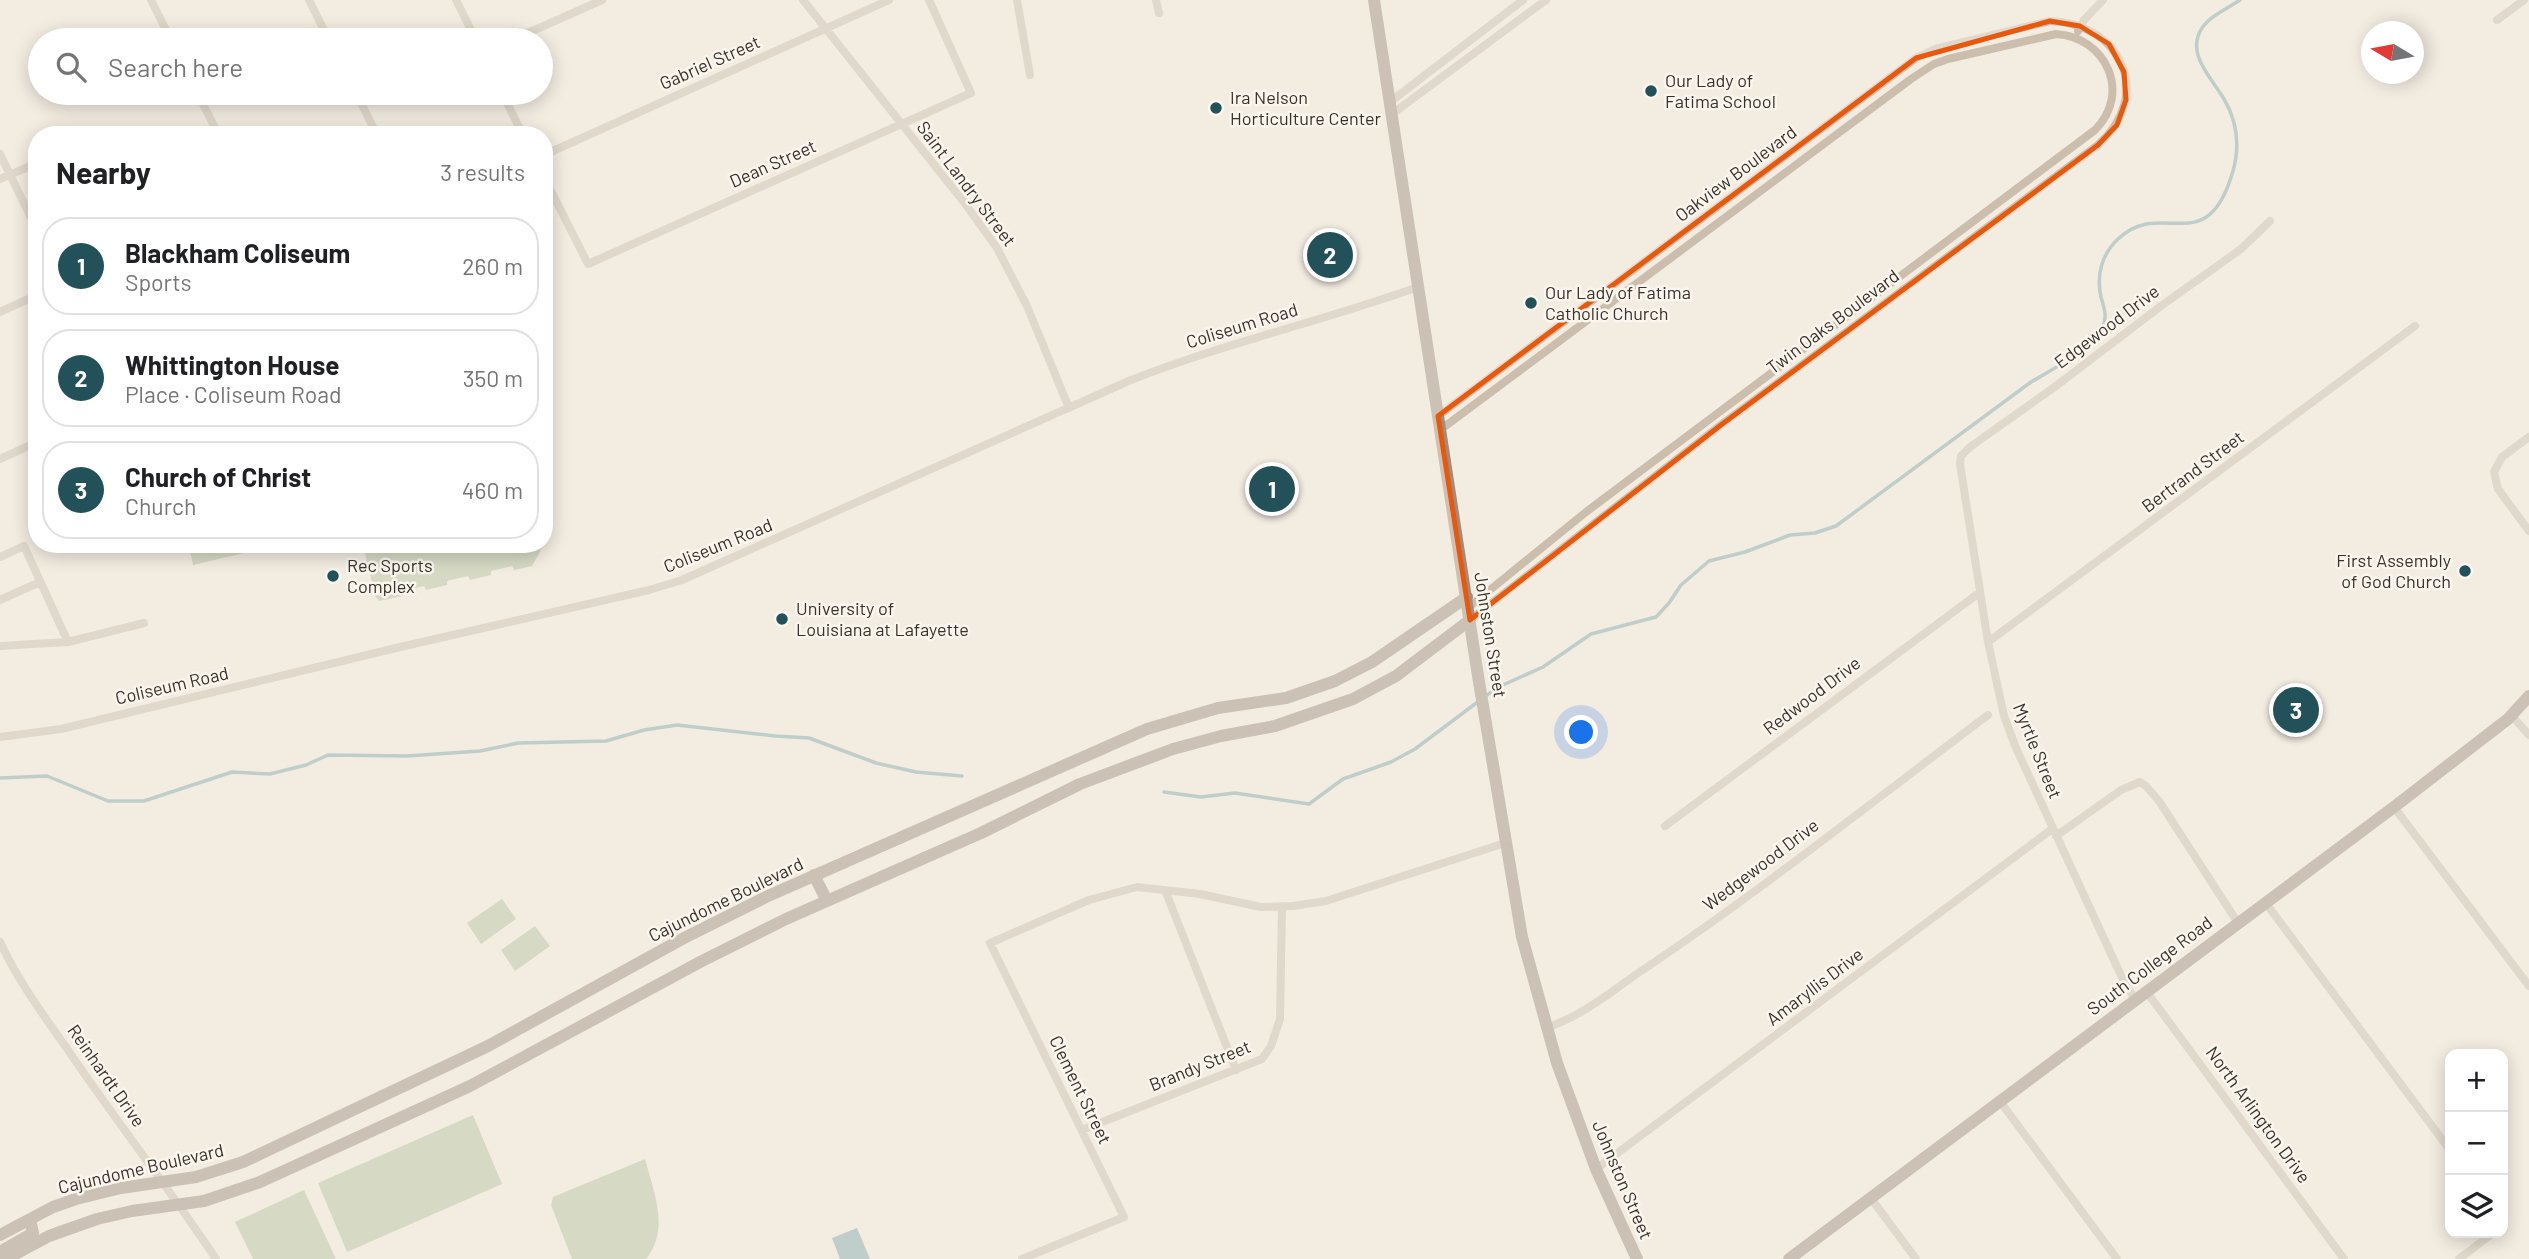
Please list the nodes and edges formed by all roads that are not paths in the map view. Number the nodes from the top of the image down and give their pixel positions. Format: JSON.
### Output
{"nodes":[{"id":1,"x":151,"y":0,"type":"edge"},
{"id":2,"x":309,"y":0,"type":"edge"},
{"id":3,"x":456,"y":0,"type":"edge"},
{"id":4,"x":602,"y":0,"type":"edge"},
{"id":5,"x":803,"y":0,"type":"edge"},
{"id":6,"x":889,"y":0,"type":"edge"},
{"id":7,"x":929,"y":0,"type":"edge"},
{"id":8,"x":1017,"y":0,"type":"edge"},
{"id":9,"x":1156,"y":0,"type":"edge"},
{"id":10,"x":1374,"y":0,"type":"edge"},
{"id":11,"x":1546,"y":0,"type":"edge"},
{"id":12,"x":2103,"y":0,"type":"edge"},
{"id":13,"x":2524,"y":0,"type":"edge"},
{"id":14,"x":1520,"y":2,"type":"edge"},
{"id":15,"x":1159,"y":13,"type":"dead end"},
{"id":16,"x":1525,"y":16,"type":"junction"},
{"id":17,"x":2497,"y":20,"type":"dead end"},
{"id":18,"x":2080,"y":26,"type":"junction"},
{"id":19,"x":165,"y":28,"type":"edge"},
{"id":20,"x":323,"y":28,"type":"edge"},
{"id":21,"x":470,"y":28,"type":"edge"},
{"id":22,"x":539,"y":28,"type":"edge"},
{"id":23,"x":825,"y":29,"type":"junction"},
{"id":24,"x":2075,"y":36,"type":"junction"},
{"id":25,"x":1030,"y":75,"type":"dead end"},
{"id":26,"x":203,"y":105,"type":"edge"},
{"id":27,"x":362,"y":105,"type":"edge"},
{"id":28,"x":508,"y":105,"type":"edge"},
{"id":29,"x":1391,"y":108,"type":"junction"},
{"id":30,"x":901,"y":124,"type":"junction"},
{"id":31,"x":214,"y":126,"type":"edge"},
{"id":32,"x":372,"y":126,"type":"edge"},
{"id":33,"x":518,"y":126,"type":"edge"},
{"id":34,"x":553,"y":151,"type":"edge"},
{"id":35,"x":0,"y":154,"type":"edge"},
{"id":36,"x":28,"y":167,"type":"edge"},
{"id":37,"x":10,"y":174,"type":"junction"},
{"id":38,"x":0,"y":179,"type":"edge"},
{"id":39,"x":553,"y":195,"type":"edge"},
{"id":40,"x":28,"y":211,"type":"edge"},
{"id":41,"x":2270,"y":221,"type":"dead end"},
{"id":42,"x":1418,"y":287,"type":"junction"},
{"id":43,"x":28,"y":299,"type":"edge"},
{"id":44,"x":0,"y":312,"type":"edge"},
{"id":45,"x":2415,"y":326,"type":"dead end"},
{"id":46,"x":1069,"y":408,"type":"junction"},
{"id":47,"x":1438,"y":416,"type":"junction"},
{"id":48,"x":1440,"y":430,"type":"junction"},
{"id":49,"x":2529,"y":437,"type":"edge"},
{"id":50,"x":28,"y":446,"type":"edge"},
{"id":51,"x":1961,"y":456,"type":"joint"},
{"id":52,"x":0,"y":459,"type":"edge"},
{"id":53,"x":2529,"y":531,"type":"edge"},
{"id":54,"x":0,"y":557,"type":"edge"},
{"id":55,"x":40,"y":582,"type":"junction"},
{"id":56,"x":1979,"y":593,"type":"junction"},
{"id":57,"x":0,"y":600,"type":"edge"},
{"id":58,"x":1469,"y":608,"type":"junction"},
{"id":59,"x":144,"y":623,"type":"dead end"},
{"id":60,"x":68,"y":642,"type":"junction"},
{"id":61,"x":1988,"y":642,"type":"junction"},
{"id":62,"x":0,"y":646,"type":"edge"},
{"id":63,"x":2529,"y":696,"type":"edge"},
{"id":64,"x":1988,"y":715,"type":"dead end"},
{"id":65,"x":2511,"y":715,"type":"junction"},
{"id":66,"x":2529,"y":734,"type":"edge"},
{"id":67,"x":0,"y":737,"type":"edge"},
{"id":68,"x":1099,"y":750,"type":"junction"},
{"id":69,"x":1108,"y":774,"type":"junction"},
{"id":70,"x":2394,"y":807,"type":"junction"},
{"id":71,"x":1665,"y":826,"type":"dead end"},
{"id":72,"x":2054,"y":833,"type":"junction"},
{"id":73,"x":1505,"y":843,"type":"junction"},
{"id":74,"x":814,"y":876,"type":"junction"},
{"id":75,"x":1165,"y":890,"type":"junction"},
{"id":76,"x":827,"y":901,"type":"junction"},
{"id":77,"x":2265,"y":902,"type":"junction"},
{"id":78,"x":1282,"y":907,"type":"junction"},
{"id":79,"x":2238,"y":923,"type":"junction"},
{"id":80,"x":0,"y":942,"type":"edge"},
{"id":81,"x":2529,"y":986,"type":"edge"},
{"id":82,"x":2141,"y":995,"type":"junction"},
{"id":83,"x":1546,"y":1028,"type":"junction"},
{"id":84,"x":1236,"y":1070,"type":"junction"},
{"id":85,"x":1999,"y":1100,"type":"junction"},
{"id":86,"x":1082,"y":1130,"type":"junction"},
{"id":87,"x":2445,"y":1143,"type":"edge"},
{"id":88,"x":1596,"y":1169,"type":"junction"},
{"id":89,"x":163,"y":1182,"type":"junction"},
{"id":90,"x":1870,"y":1197,"type":"junction"},
{"id":91,"x":180,"y":1204,"type":"junction"},
{"id":92,"x":30,"y":1219,"type":"junction"},
{"id":93,"x":0,"y":1235,"type":"edge"},
{"id":94,"x":2486,"y":1238,"type":"edge"},
{"id":95,"x":0,"y":1252,"type":"edge"},
{"id":96,"x":6,"y":1259,"type":"edge"},
{"id":97,"x":216,"y":1259,"type":"edge"},
{"id":98,"x":1022,"y":1259,"type":"edge"},
{"id":99,"x":1637,"y":1259,"type":"edge"},
{"id":100,"x":1788,"y":1259,"type":"edge"},
{"id":101,"x":1916,"y":1259,"type":"edge"},
{"id":102,"x":2117,"y":1259,"type":"edge"},
{"id":103,"x":2344,"y":1259,"type":"edge"},
{"id":104,"x":2459,"y":1259,"type":"edge"}],
"edges":[{"from":1,"to":19,"type":"street"},
{"from":2,"to":20,"type":"street"},
{"from":3,"to":21,"type":"street"},
{"from":4,"to":22,"type":"street"},
{"from":5,"to":23,"type":"street","name":"Saint Landry Street"},
{"from":6,"to":23,"type":"street","name":"Gabriel Street"},
{"from":7,"to":30,"type":"street","name":"Dean Street"},
{"from":8,"to":25,"type":"street"},
{"from":9,"to":15,"type":"street"},
{"from":10,"to":29,"type":"street","name":"Johnston Street"},
{"from":11,"to":16,"type":"street"},
{"from":12,"to":18,"type":"street"},
{"from":13,"to":17,"type":"street"},
{"from":14,"to":16,"type":"street"},
{"from":14,"to":29,"type":"street"},
{"from":16,"to":29,"type":"street"},
{"from":18,"to":24,"type":"street"},
{"from":18,"to":47,"type":"street","name":"Oakview Boulevard"},
{"from":18,"to":58,"type":"street","name":"Twin Oaks Boulevard"},
{"from":23,"to":30,"type":"street","name":"Saint Landry Street"},
{"from":23,"to":34,"type":"street","name":"Gabriel Street"},
{"from":24,"to":48,"type":"street","name":"Oakview Boulevard"},
{"from":24,"to":58,"type":"street","name":"Twin Oaks Boulevard"},
{"from":26,"to":31,"type":"street"},
{"from":27,"to":32,"type":"street"},
{"from":28,"to":33,"type":"street"},
{"from":29,"to":42,"type":"street","name":"Johnston Street"},
{"from":30,"to":39,"type":"street","name":"Dean Street"},
{"from":30,"to":46,"type":"street","name":"Saint Landry Street"},
{"from":35,"to":37,"type":"street"},
{"from":36,"to":37,"type":"street"},
{"from":37,"to":38,"type":"street"},
{"from":37,"to":40,"type":"street"},
{"from":41,"to":51,"type":"street","name":"Edgewood Drive"},
{"from":42,"to":46,"type":"street","name":"Coliseum Road"},
{"from":42,"to":47,"type":"street","name":"Johnston Street"},
{"from":43,"to":44,"type":"street"},
{"from":45,"to":61,"type":"street","name":"Bertrand Street"},
{"from":46,"to":67,"type":"street","name":"Coliseum Road"},
{"from":47,"to":48,"type":"street","name":"Johnston Street"},
{"from":48,"to":58,"type":"street","name":"Johnston Street"},
{"from":49,"to":53,"type":"street"},
{"from":50,"to":52,"type":"street"},
{"from":51,"to":56,"type":"street","name":"Myrtle Street"},
{"from":54,"to":55,"type":"street"},
{"from":55,"to":57,"type":"street"},
{"from":55,"to":60,"type":"street"},
{"from":56,"to":61,"type":"street","name":"Myrtle Street"},
{"from":56,"to":71,"type":"street","name":"Redwood Drive"},
{"from":58,"to":68,"type":"street","name":"Cajundome Boulevard"},
{"from":58,"to":69,"type":"street"},
{"from":58,"to":73,"type":"street","name":"Johnston Street"},
{"from":59,"to":60,"type":"street"},
{"from":60,"to":62,"type":"street"},
{"from":61,"to":72,"type":"street","name":"Myrtle Street"},
{"from":63,"to":65,"type":"street","name":"South College Road"},
{"from":64,"to":83,"type":"street","name":"Wedgewood Drive"},
{"from":65,"to":66,"type":"street"},
{"from":65,"to":70,"type":"street","name":"South College Road"},
{"from":68,"to":69,"type":"street"},
{"from":68,"to":74,"type":"street","name":"Cajundome Boulevard"},
{"from":69,"to":76,"type":"street"},
{"from":70,"to":77,"type":"street","name":"South College Road"},
{"from":70,"to":81,"type":"street"},
{"from":72,"to":79,"type":"street","name":"Amaryllis Drive"},
{"from":72,"to":82,"type":"street","name":"Myrtle Street"},
{"from":72,"to":88,"type":"street","name":"Amaryllis Drive"},
{"from":73,"to":78,"type":"street"},
{"from":73,"to":83,"type":"street","name":"Johnston Street"},
{"from":74,"to":76,"type":"street"},
{"from":74,"to":89,"type":"street","name":"Cajundome Boulevard"},
{"from":75,"to":78,"type":"street"},
{"from":75,"to":84,"type":"street"},
{"from":75,"to":86,"type":"street","name":"Clement Street"},
{"from":76,"to":91,"type":"street"},
{"from":77,"to":79,"type":"street","name":"South College Road"},
{"from":77,"to":87,"type":"street"},
{"from":78,"to":84,"type":"street","name":"Brandy Street"},
{"from":79,"to":82,"type":"street","name":"South College Road"},
{"from":80,"to":89,"type":"street","name":"Reinhardt Drive"},
{"from":82,"to":85,"type":"street","name":"South College Road"},
{"from":82,"to":103,"type":"street","name":"North Arlington Drive"},
{"from":83,"to":88,"type":"street","name":"Johnston Street"},
{"from":84,"to":86,"type":"street","name":"Brandy Street"},
{"from":85,"to":90,"type":"street","name":"South College Road"},
{"from":85,"to":102,"type":"street"},
{"from":86,"to":98,"type":"street","name":"Clement Street"},
{"from":88,"to":99,"type":"street","name":"Johnston Street"},
{"from":89,"to":91,"type":"street","name":"Reinhardt Drive"},
{"from":89,"to":92,"type":"street","name":"Cajundome Boulevard"},
{"from":90,"to":100,"type":"street","name":"South College Road"},
{"from":90,"to":101,"type":"street"},
{"from":91,"to":96,"type":"street"},
{"from":91,"to":97,"type":"street","name":"Reinhardt Drive"},
{"from":92,"to":93,"type":"street","name":"Cajundome Boulevard"},
{"from":92,"to":95,"type":"street"},
{"from":94,"to":104,"type":"street"}]}
